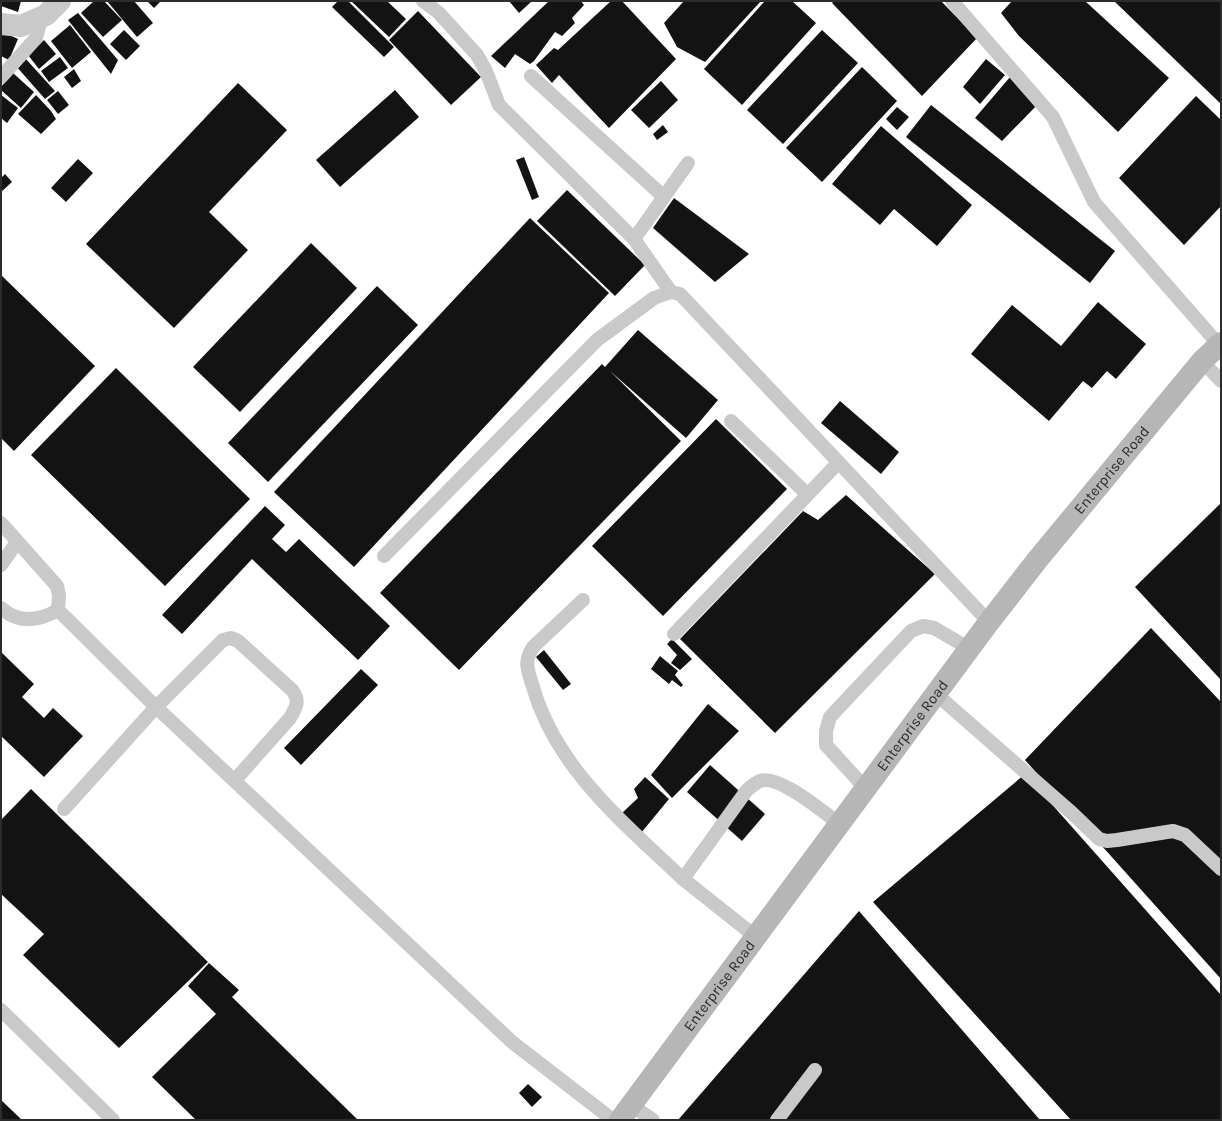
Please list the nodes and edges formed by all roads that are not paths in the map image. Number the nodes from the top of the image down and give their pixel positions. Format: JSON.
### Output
{"nodes":[{"id":1,"x":60,"y":1,"type":"edge"},
{"id":2,"x":423,"y":1,"type":"edge"},
{"id":3,"x":952,"y":1,"type":"edge"},
{"id":4,"x":38,"y":19,"type":"junction"},
{"id":5,"x":1,"y":24,"type":"edge"},
{"id":6,"x":531,"y":76,"type":"dead end"},
{"id":7,"x":1,"y":77,"type":"edge"},
{"id":8,"x":688,"y":163,"type":"dead end"},
{"id":9,"x":664,"y":197,"type":"junction"},
{"id":10,"x":634,"y":239,"type":"junction"},
{"id":11,"x":671,"y":292,"type":"junction"},
{"id":12,"x":1220,"y":344,"type":"edge"},
{"id":13,"x":1202,"y":361,"type":"junction"},
{"id":14,"x":1221,"y":381,"type":"edge"},
{"id":15,"x":731,"y":422,"type":"dead end"},
{"id":16,"x":838,"y":463,"type":"junction"},
{"id":17,"x":807,"y":494,"type":"junction"},
{"id":18,"x":1,"y":523,"type":"edge"},
{"id":19,"x":17,"y":542,"type":"junction"},
{"id":20,"x":384,"y":556,"type":"dead end"},
{"id":21,"x":1,"y":565,"type":"edge"},
{"id":22,"x":583,"y":600,"type":"dead end"},
{"id":23,"x":1,"y":608,"type":"edge"},
{"id":24,"x":58,"y":610,"type":"junction"},
{"id":25,"x":989,"y":622,"type":"junction"},
{"id":26,"x":674,"y":634,"type":"dead end"},
{"id":27,"x":970,"y":649,"type":"junction"},
{"id":28,"x":936,"y":694,"type":"junction"},
{"id":29,"x":156,"y":707,"type":"junction"},
{"id":30,"x":235,"y":780,"type":"junction"},
{"id":31,"x":866,"y":789,"type":"junction"},
{"id":32,"x":64,"y":810,"type":"dead end"},
{"id":33,"x":840,"y":824,"type":"junction"},
{"id":34,"x":1221,"y":869,"type":"edge"},
{"id":35,"x":683,"y":879,"type":"junction"},
{"id":36,"x":756,"y":937,"type":"junction"},
{"id":37,"x":1,"y":1010,"type":"edge"},
{"id":38,"x":815,"y":1070,"type":"dead end"},
{"id":39,"x":625,"y":1113,"type":"edge"},
{"id":40,"x":113,"y":1120,"type":"edge"},
{"id":41,"x":612,"y":1120,"type":"edge"},
{"id":42,"x":653,"y":1120,"type":"edge"},
{"id":43,"x":777,"y":1120,"type":"edge"}],
"edges":[{"from":1,"to":4,"type":"street"},
{"from":2,"to":10,"type":"lane"},
{"from":3,"to":12,"type":"lane"},
{"from":4,"to":5,"type":"street"},
{"from":4,"to":7,"type":"lane"},
{"from":6,"to":9,"type":"lane"},
{"from":8,"to":9,"type":"lane"},
{"from":9,"to":10,"type":"lane"},
{"from":10,"to":11,"type":"lane"},
{"from":11,"to":16,"type":"lane"},
{"from":11,"to":20,"type":"lane"},
{"from":12,"to":13,"type":"main road","name":"Enterprise Road"},
{"from":13,"to":14,"type":"lane"},
{"from":13,"to":25,"type":"main road","name":"Enterprise Road"},
{"from":15,"to":17,"type":"lane"},
{"from":16,"to":17,"type":"lane"},
{"from":16,"to":25,"type":"lane"},
{"from":17,"to":26,"type":"lane"},
{"from":18,"to":19,"type":"lane"},
{"from":19,"to":21,"type":"lane"},
{"from":19,"to":24,"type":"lane"},
{"from":22,"to":35,"type":"lane"},
{"from":23,"to":24,"type":"lane"},
{"from":24,"to":29,"type":"lane"},
{"from":25,"to":27,"type":"main road","name":"Enterprise Road"},
{"from":27,"to":28,"type":"main road","name":"Enterprise Road"},
{"from":27,"to":31,"type":"lane"},
{"from":28,"to":31,"type":"main road","name":"Enterprise Road"},
{"from":28,"to":34,"type":"lane"},
{"from":29,"to":30,"type":"lane"},
{"from":29,"to":30,"type":"lane"},
{"from":29,"to":32,"type":"lane"},
{"from":30,"to":41,"type":"lane"},
{"from":31,"to":33,"type":"main road","name":"Enterprise Road"},
{"from":33,"to":35,"type":"lane"},
{"from":33,"to":36,"type":"main road","name":"Enterprise Road"},
{"from":35,"to":36,"type":"lane"},
{"from":36,"to":39,"type":"main road","name":"Enterprise Road"},
{"from":37,"to":40,"type":"lane"},
{"from":38,"to":43,"type":"lane"},
{"from":39,"to":42,"type":"lane"}]}
